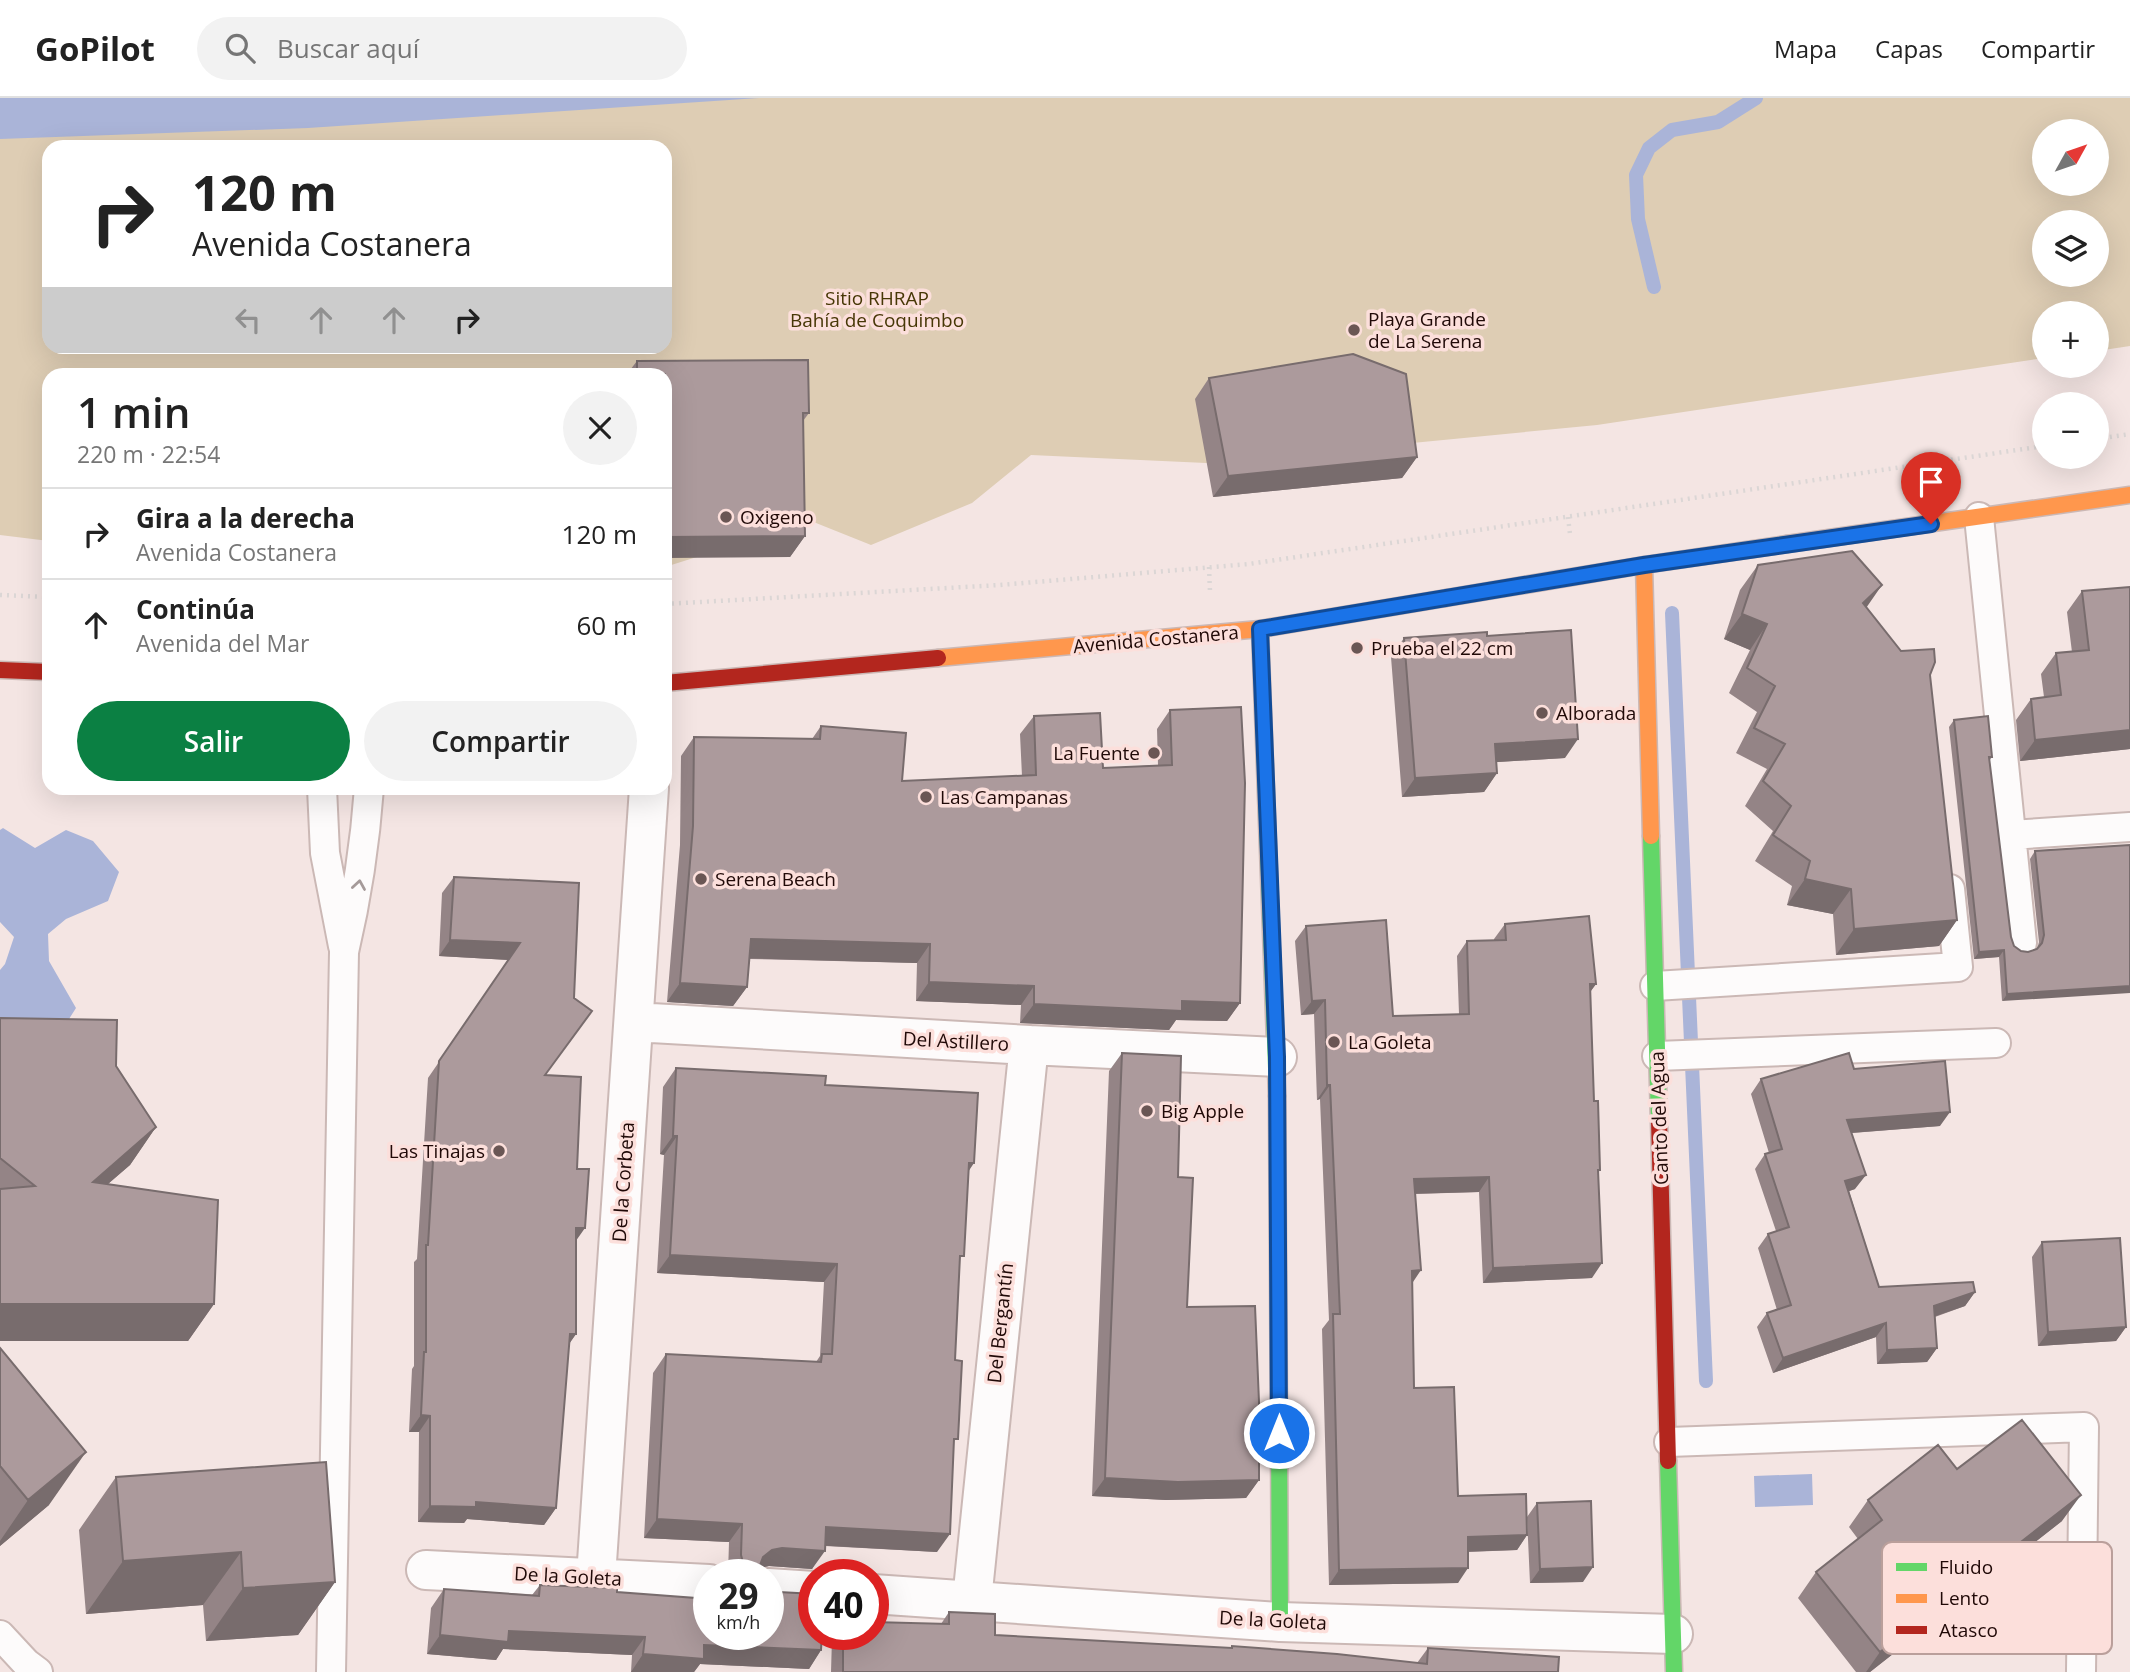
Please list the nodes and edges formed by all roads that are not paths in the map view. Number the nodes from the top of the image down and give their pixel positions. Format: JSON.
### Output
{"nodes":[{"id":1,"x":2130,"y":495,"type":"edge"},
{"id":2,"x":1979,"y":517,"type":"junction"},
{"id":3,"x":1644,"y":565,"type":"junction"},
{"id":4,"x":1260,"y":629,"type":"junction"},
{"id":5,"x":0,"y":670,"type":"edge"},
{"id":6,"x":42,"y":673,"type":"edge"},
{"id":7,"x":672,"y":682,"type":"edge"},
{"id":8,"x":322,"y":795,"type":"edge"},
{"id":9,"x":369,"y":795,"type":"edge"},
{"id":10,"x":649,"y":795,"type":"edge"},
{"id":11,"x":2130,"y":827,"type":"edge"},
{"id":12,"x":2011,"y":835,"type":"junction"},
{"id":13,"x":1946,"y":860,"type":"edge"},
{"id":14,"x":2022,"y":943,"type":"dead end"},
{"id":15,"x":344,"y":952,"type":"junction"},
{"id":16,"x":1662,"y":986,"type":"junction"},
{"id":17,"x":634,"y":1021,"type":"junction"},
{"id":18,"x":1996,"y":1043,"type":"dead end"},
{"id":19,"x":1029,"y":1045,"type":"junction"},
{"id":20,"x":1665,"y":1056,"type":"junction"},
{"id":21,"x":1277,"y":1057,"type":"junction"},
{"id":22,"x":1669,"y":1442,"type":"junction"},
{"id":23,"x":2083,"y":1542,"type":"edge"},
{"id":24,"x":426,"y":1570,"type":"dead end"},
{"id":25,"x":596,"y":1577,"type":"junction"},
{"id":26,"x":693,"y":1583,"type":"edge"},
{"id":27,"x":889,"y":1595,"type":"edge"},
{"id":28,"x":972,"y":1600,"type":"junction"},
{"id":29,"x":1280,"y":1622,"type":"junction"},
{"id":30,"x":1673,"y":1634,"type":"junction"},
{"id":31,"x":0,"y":1635,"type":"edge"},
{"id":32,"x":2081,"y":1654,"type":"edge"},
{"id":33,"x":38,"y":1672,"type":"edge"},
{"id":34,"x":331,"y":1672,"type":"edge"},
{"id":35,"x":1674,"y":1672,"type":"edge"},
{"id":36,"x":2081,"y":1672,"type":"edge"}],
"edges":[{"from":1,"to":2,"type":"street","name":"Avenida Costanera"},
{"from":2,"to":3,"type":"street","name":"Avenida Costanera"},
{"from":2,"to":12,"type":"lane"},
{"from":3,"to":4,"type":"street","name":"Avenida Costanera"},
{"from":3,"to":16,"type":"street","name":"Canto del Agua"},
{"from":4,"to":7,"type":"street","name":"Avenida Costanera"},
{"from":4,"to":21,"type":"street"},
{"from":5,"to":6,"type":"street"},
{"from":8,"to":15,"type":"lane"},
{"from":15,"to":9,"type":"lane","one_way":true},
{"from":10,"to":17,"type":"street","name":"De la Corbeta"},
{"from":11,"to":12,"type":"lane"},
{"from":12,"to":14,"type":"lane"},
{"from":13,"to":16,"type":"lane"},
{"from":15,"to":34,"type":"lane"},
{"from":16,"to":20,"type":"street","name":"Canto del Agua"},
{"from":17,"to":19,"type":"street","name":"Del Astillero"},
{"from":17,"to":25,"type":"street","name":"De la Corbeta"},
{"from":18,"to":20,"type":"lane"},
{"from":19,"to":21,"type":"street","name":"Del Astillero"},
{"from":19,"to":28,"type":"street","name":"Del Bergantín"},
{"from":20,"to":22,"type":"street","name":"Canto del Agua"},
{"from":21,"to":29,"type":"street"},
{"from":22,"to":23,"type":"lane"},
{"from":22,"to":30,"type":"street","name":"Canto del Agua"},
{"from":24,"to":25,"type":"street","name":"De la Goleta"},
{"from":25,"to":26,"type":"street","name":"De la Goleta"},
{"from":27,"to":28,"type":"street","name":"De la Goleta"},
{"from":28,"to":29,"type":"street","name":"De la Goleta"},
{"from":29,"to":30,"type":"street","name":"De la Goleta"},
{"from":30,"to":35,"type":"street","name":"Canto del Agua"},
{"from":31,"to":33,"type":"lane"},
{"from":32,"to":36,"type":"lane"}]}
